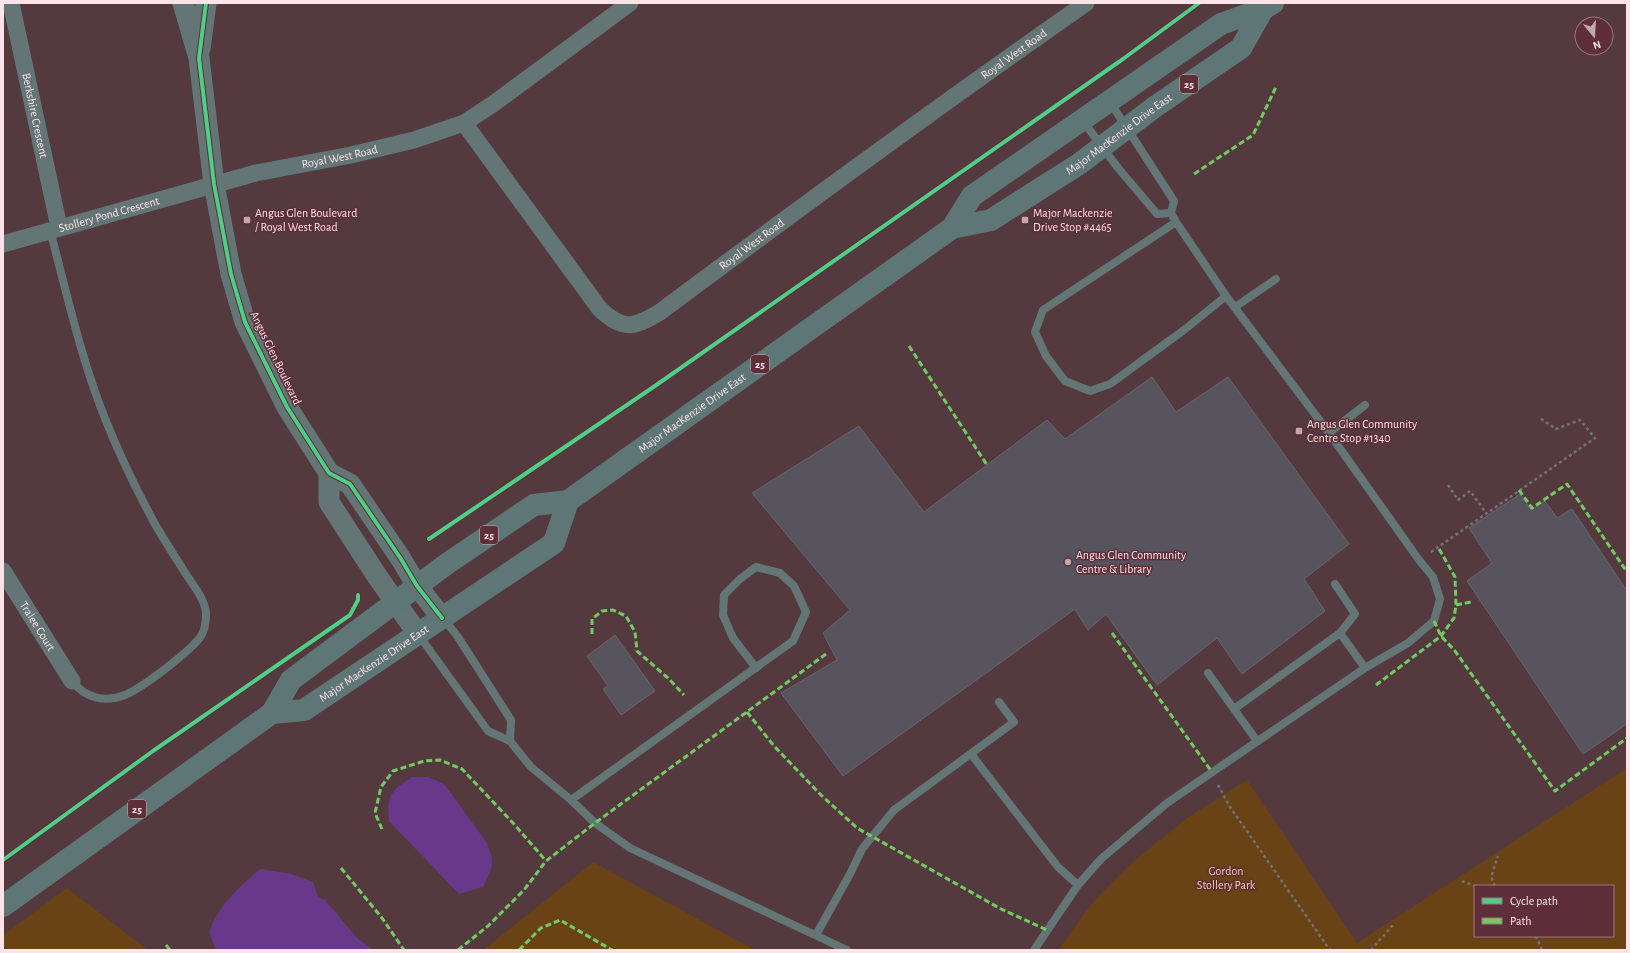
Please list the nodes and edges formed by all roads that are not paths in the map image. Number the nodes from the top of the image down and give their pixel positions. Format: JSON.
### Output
{"nodes":[{"id":1,"x":10,"y":3,"type":"edge"},
{"id":2,"x":183,"y":3,"type":"edge"},
{"id":3,"x":206,"y":3,"type":"edge"},
{"id":4,"x":630,"y":3,"type":"edge"},
{"id":5,"x":1086,"y":3,"type":"edge"},
{"id":6,"x":1268,"y":6,"type":"edge"},
{"id":7,"x":199,"y":58,"type":"junction"},
{"id":8,"x":1110,"y":101,"type":"junction"},
{"id":9,"x":1083,"y":120,"type":"junction"},
{"id":10,"x":464,"y":123,"type":"junction"},
{"id":11,"x":1127,"y":128,"type":"junction"},
{"id":12,"x":1102,"y":147,"type":"junction"},
{"id":13,"x":214,"y":184,"type":"junction"},
{"id":14,"x":1171,"y":213,"type":"junction"},
{"id":15,"x":1176,"y":222,"type":"junction"},
{"id":16,"x":952,"y":228,"type":"junction"},
{"id":17,"x":55,"y":229,"type":"junction"},
{"id":18,"x":3,"y":244,"type":"edge"},
{"id":19,"x":1276,"y":279,"type":"dead end"},
{"id":20,"x":1226,"y":296,"type":"junction"},
{"id":21,"x":1235,"y":307,"type":"junction"},
{"id":22,"x":1365,"y":405,"type":"dead end"},
{"id":23,"x":1329,"y":433,"type":"junction"},
{"id":24,"x":329,"y":473,"type":"junction"},
{"id":25,"x":568,"y":501,"type":"junction"},
{"id":26,"x":3,"y":571,"type":"edge"},
{"id":27,"x":1336,"y":584,"type":"dead end"},
{"id":28,"x":417,"y":586,"type":"junction"},
{"id":29,"x":395,"y":602,"type":"junction"},
{"id":30,"x":442,"y":618,"type":"junction"},
{"id":31,"x":1340,"y":632,"type":"junction"},
{"id":32,"x":418,"y":634,"type":"junction"},
{"id":33,"x":756,"y":668,"type":"junction"},
{"id":34,"x":1365,"y":668,"type":"junction"},
{"id":35,"x":1208,"y":673,"type":"dead end"},
{"id":36,"x":72,"y":681,"type":"joint"},
{"id":37,"x":999,"y":702,"type":"dead end"},
{"id":38,"x":1234,"y":709,"type":"junction"},
{"id":39,"x":272,"y":713,"type":"junction"},
{"id":40,"x":510,"y":741,"type":"junction"},
{"id":41,"x":1257,"y":741,"type":"junction"},
{"id":42,"x":971,"y":754,"type":"junction"},
{"id":43,"x":571,"y":800,"type":"junction"},
{"id":44,"x":1078,"y":885,"type":"junction"},
{"id":45,"x":3,"y":906,"type":"edge"},
{"id":46,"x":816,"y":935,"type":"junction"},
{"id":47,"x":847,"y":950,"type":"edge"},
{"id":48,"x":1034,"y":950,"type":"edge"}],
"edges":[{"from":1,"to":17,"type":"street","name":"Berkshire Crescent"},
{"from":2,"to":7,"type":"street","name":"Angus Glen Boulevard"},
{"from":3,"to":7,"type":"street","name":"Angus Glen Boulevard"},
{"from":4,"to":10,"type":"street","name":"Royal West Road"},
{"from":5,"to":10,"type":"street","name":"Royal West Road"},
{"from":6,"to":8,"type":"main road","name":"Major MacKenzie Drive East","number":"25"},
{"from":6,"to":11,"type":"main road","name":"Major MacKenzie Drive East","number":"25"},
{"from":7,"to":13,"type":"street","name":"Angus Glen Boulevard"},
{"from":8,"to":9,"type":"main road","name":"Major MacKenzie Drive East","number":"25"},
{"from":8,"to":11,"type":"lane"},
{"from":9,"to":12,"type":"lane"},
{"from":9,"to":16,"type":"main road","name":"Major MacKenzie Drive East","number":"25"},
{"from":10,"to":13,"type":"street","name":"Royal West Road"},
{"from":11,"to":12,"type":"main road","name":"Major MacKenzie Drive East","number":"25"},
{"from":11,"to":14,"type":"lane"},
{"from":12,"to":14,"type":"lane"},
{"from":12,"to":16,"type":"main road","name":"Major MacKenzie Drive East","number":"25"},
{"from":13,"to":17,"type":"street","name":"Stollery Pond Crescent"},
{"from":13,"to":24,"type":"street","name":"Angus Glen Boulevard"},
{"from":14,"to":15,"type":"lane"},
{"from":15,"to":20,"type":"lane"},
{"from":15,"to":20,"type":"lane"},
{"from":16,"to":25,"type":"main road","name":"Major MacKenzie Drive East","number":"25"},
{"from":17,"to":18,"type":"street","name":"Stollery Pond Crescent"},
{"from":17,"to":36,"type":"lane"},
{"from":19,"to":21,"type":"lane"},
{"from":20,"to":21,"type":"lane"},
{"from":21,"to":23,"type":"lane"},
{"from":22,"to":23,"type":"lane"},
{"from":23,"to":34,"type":"lane"},
{"from":24,"to":28,"type":"street","name":"Angus Glen Boulevard"},
{"from":24,"to":29,"type":"street"},
{"from":25,"to":28,"type":"main road","name":"Major MacKenzie Drive East","number":"25"},
{"from":25,"to":30,"type":"main road","name":"Major MacKenzie Drive East"},
{"from":26,"to":36,"type":"street","name":"Tralee Court"},
{"from":27,"to":31,"type":"lane"},
{"from":28,"to":29,"type":"main road","name":"Major MacKenzie Drive East","number":"25"},
{"from":28,"to":30,"type":"street","name":"Angus Glen Boulevard"},
{"from":29,"to":32,"type":"street"},
{"from":29,"to":39,"type":"main road","name":"Major MacKenzie Drive East","number":"25"},
{"from":30,"to":32,"type":"main road","name":"Major MacKenzie Drive East"},
{"from":30,"to":40,"type":"lane"},
{"from":31,"to":34,"type":"lane"},
{"from":31,"to":38,"type":"lane"},
{"from":32,"to":39,"type":"main road","name":"Major MacKenzie Drive East"},
{"from":32,"to":40,"type":"lane"},
{"from":33,"to":33,"type":"lane"},
{"from":33,"to":43,"type":"lane"},
{"from":34,"to":41,"type":"lane"},
{"from":35,"to":38,"type":"lane"},
{"from":37,"to":42,"type":"lane"},
{"from":38,"to":41,"type":"lane"},
{"from":39,"to":45,"type":"main road","name":"Major MacKenzie Drive East","number":"25"},
{"from":40,"to":43,"type":"lane"},
{"from":41,"to":44,"type":"lane"},
{"from":42,"to":44,"type":"lane"},
{"from":42,"to":46,"type":"lane"},
{"from":43,"to":46,"type":"lane"},
{"from":44,"to":48,"type":"lane"},
{"from":46,"to":47,"type":"lane"}]}
